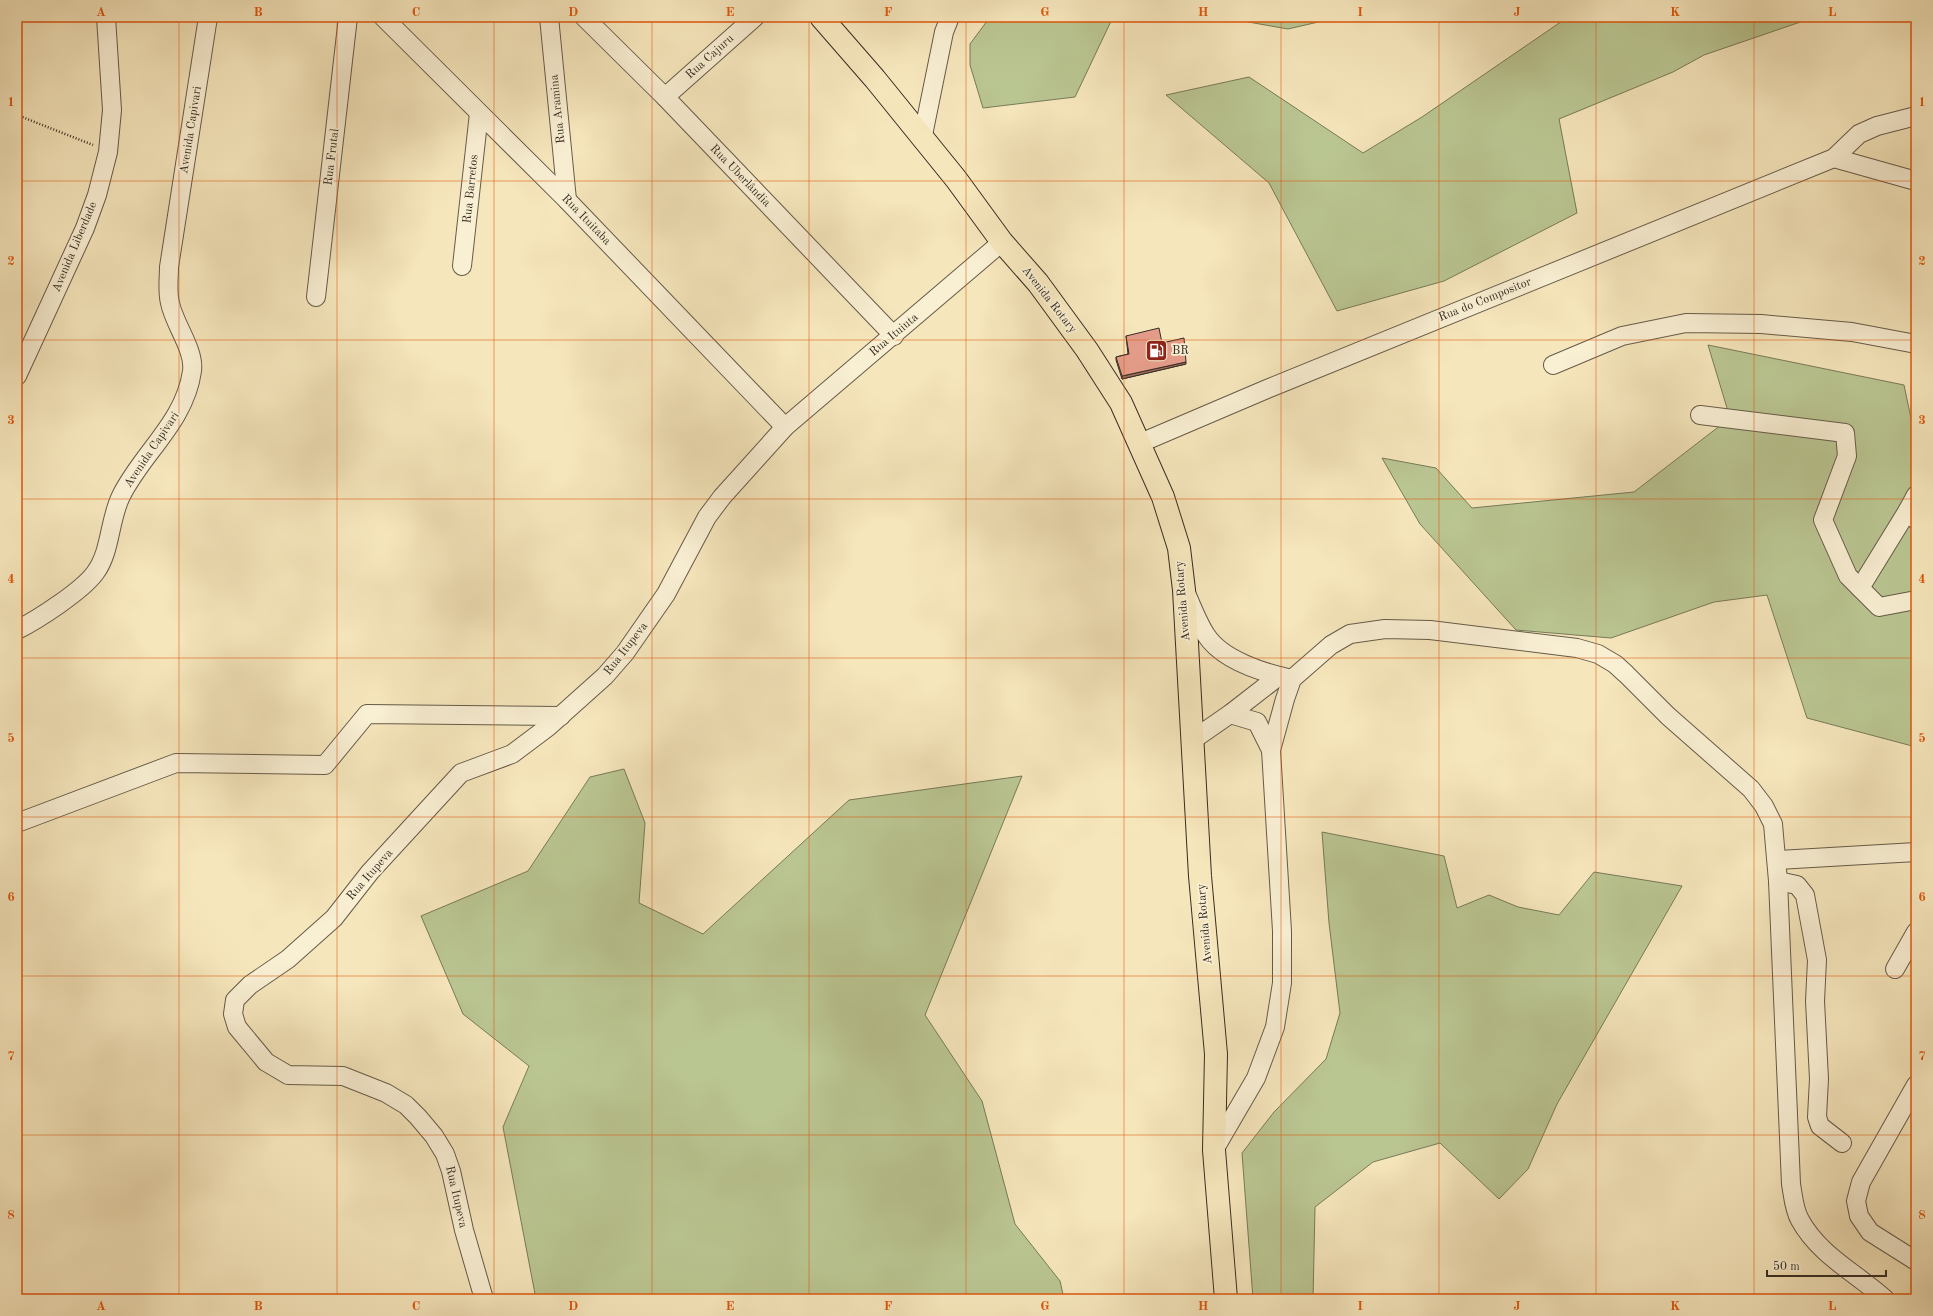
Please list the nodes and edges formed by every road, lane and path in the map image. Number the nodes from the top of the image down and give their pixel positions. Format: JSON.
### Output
{"nodes":[{"id":1,"x":106,"y":17,"type":"edge"},
{"id":2,"x":208,"y":17,"type":"edge"},
{"id":3,"x":348,"y":17,"type":"edge"},
{"id":4,"x":383,"y":17,"type":"edge"},
{"id":5,"x":549,"y":17,"type":"edge"},
{"id":6,"x":584,"y":17,"type":"edge"},
{"id":7,"x":755,"y":17,"type":"edge"},
{"id":8,"x":821,"y":17,"type":"edge"},
{"id":9,"x":950,"y":17,"type":"edge"},
{"id":10,"x":665,"y":97,"type":"junction"},
{"id":11,"x":479,"y":113,"type":"junction"},
{"id":12,"x":17,"y":115,"type":"edge"},
{"id":13,"x":1916,"y":116,"type":"edge"},
{"id":14,"x":922,"y":140,"type":"junction"},
{"id":15,"x":108,"y":152,"type":"junction"},
{"id":16,"x":1834,"y":158,"type":"junction"},
{"id":17,"x":1916,"y":181,"type":"edge"},
{"id":18,"x":567,"y":200,"type":"junction"},
{"id":19,"x":1002,"y":242,"type":"junction"},
{"id":20,"x":462,"y":266,"type":"dead end"},
{"id":21,"x":316,"y":297,"type":"dead end"},
{"id":22,"x":894,"y":336,"type":"junction"},
{"id":23,"x":1916,"y":344,"type":"edge"},
{"id":24,"x":1553,"y":365,"type":"dead end"},
{"id":25,"x":17,"y":376,"type":"edge"},
{"id":26,"x":1700,"y":415,"type":"dead end"},
{"id":27,"x":785,"y":427,"type":"junction"},
{"id":28,"x":1138,"y":444,"type":"junction"},
{"id":29,"x":1913,"y":508,"type":"edge"},
{"id":30,"x":1860,"y":588,"type":"junction"},
{"id":31,"x":1184,"y":590,"type":"junction"},
{"id":32,"x":1916,"y":600,"type":"edge"},
{"id":33,"x":17,"y":630,"type":"edge"},
{"id":34,"x":1286,"y":678,"type":"junction"},
{"id":35,"x":1230,"y":714,"type":"junction"},
{"id":36,"x":561,"y":716,"type":"junction"},
{"id":37,"x":1194,"y":739,"type":"junction"},
{"id":38,"x":1271,"y":750,"type":"junction"},
{"id":39,"x":17,"y":823,"type":"edge"},
{"id":40,"x":1916,"y":852,"type":"edge"},
{"id":41,"x":1777,"y":860,"type":"junction"},
{"id":42,"x":1778,"y":881,"type":"junction"},
{"id":43,"x":1916,"y":932,"type":"edge"},
{"id":44,"x":1895,"y":969,"type":"dead end"},
{"id":45,"x":1916,"y":1085,"type":"edge"},
{"id":46,"x":1842,"y":1143,"type":"dead end"},
{"id":47,"x":1214,"y":1150,"type":"junction"},
{"id":48,"x":1916,"y":1261,"type":"edge"},
{"id":49,"x":484,"y":1299,"type":"edge"},
{"id":50,"x":1226,"y":1299,"type":"edge"},
{"id":51,"x":1884,"y":1299,"type":"edge"}],
"edges":[{"from":1,"to":15,"type":"street","name":"Avenida Liberdade"},
{"from":2,"to":33,"type":"street","name":"Avenida Capivari"},
{"from":3,"to":21,"type":"street","name":"Rua Frutal"},
{"from":4,"to":11,"type":"street","name":"Rua Ituitaba"},
{"from":5,"to":18,"type":"street","name":"Rua Aramina"},
{"from":6,"to":10,"type":"street","name":"Rua Uberlândia"},
{"from":7,"to":10,"type":"street","name":"Rua Cajuru"},
{"from":8,"to":14,"type":"main road","name":"Avenida Rotary"},
{"from":9,"to":14,"type":"street"},
{"from":10,"to":22,"type":"street","name":"Rua Uberlândia"},
{"from":11,"to":18,"type":"street","name":"Rua Ituitaba"},
{"from":11,"to":20,"type":"street","name":"Rua Barretos"},
{"from":12,"to":15,"type":"path"},
{"from":13,"to":16,"type":"street"},
{"from":14,"to":19,"type":"main road","name":"Avenida Rotary"},
{"from":15,"to":25,"type":"street","name":"Avenida Liberdade"},
{"from":16,"to":17,"type":"street"},
{"from":16,"to":28,"type":"street","name":"Rua do Compositor"},
{"from":18,"to":27,"type":"street","name":"Rua Ituitaba"},
{"from":19,"to":22,"type":"street","name":"Rua Ituiuta"},
{"from":19,"to":28,"type":"main road","name":"Avenida Rotary"},
{"from":22,"to":27,"type":"street","name":"Rua Ituiuta"},
{"from":23,"to":24,"type":"street"},
{"from":26,"to":30,"type":"street"},
{"from":27,"to":36,"type":"street","name":"Rua Itupeva"},
{"from":28,"to":31,"type":"main road","name":"Avenida Rotary"},
{"from":29,"to":30,"type":"street"},
{"from":30,"to":32,"type":"street"},
{"from":31,"to":34,"type":"street"},
{"from":31,"to":37,"type":"main road","name":"Avenida Rotary"},
{"from":34,"to":35,"type":"street"},
{"from":34,"to":38,"type":"street"},
{"from":34,"to":41,"type":"street"},
{"from":35,"to":37,"type":"street"},
{"from":35,"to":38,"type":"street"},
{"from":36,"to":39,"type":"street"},
{"from":36,"to":49,"type":"street","name":"Rua Itupeva"},
{"from":37,"to":47,"type":"main road","name":"Avenida Rotary"},
{"from":38,"to":47,"type":"street"},
{"from":40,"to":41,"type":"street"},
{"from":41,"to":42,"type":"street"},
{"from":42,"to":46,"type":"street"},
{"from":42,"to":51,"type":"street"},
{"from":43,"to":44,"type":"street"},
{"from":45,"to":48,"type":"street"},
{"from":47,"to":50,"type":"main road","name":"Avenida Rotary"}]}
